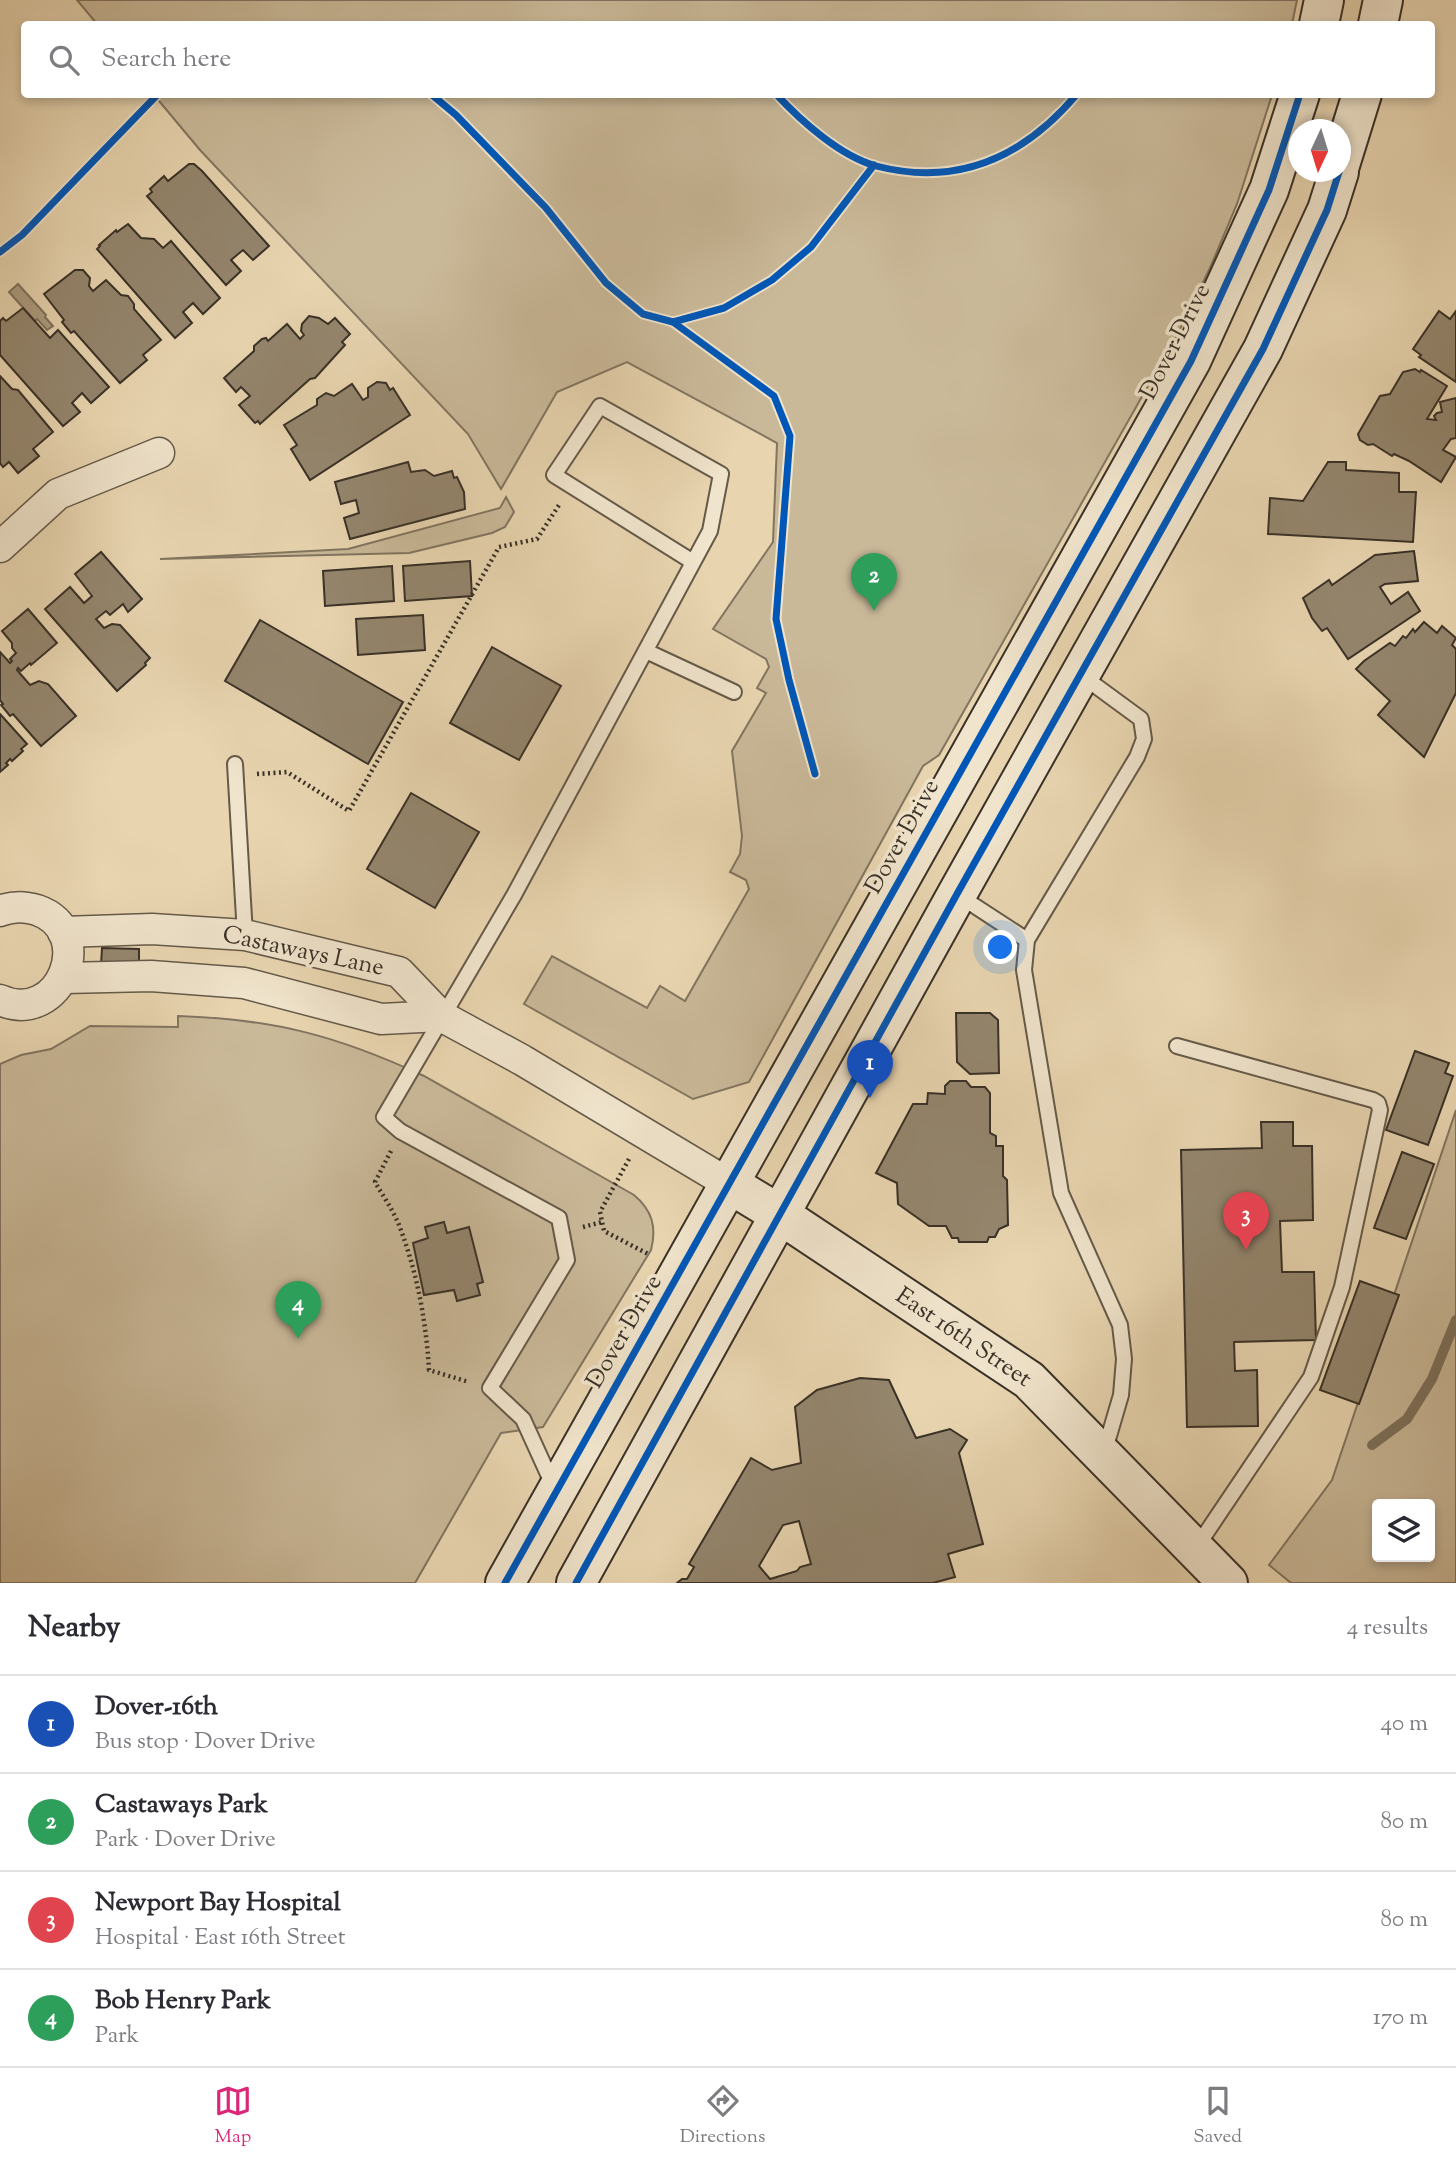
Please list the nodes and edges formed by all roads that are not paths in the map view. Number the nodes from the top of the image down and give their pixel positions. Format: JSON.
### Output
{"nodes":[{"id":1,"x":1324,"y":0,"type":"edge"},
{"id":2,"x":1383,"y":0,"type":"edge"},
{"id":3,"x":1320,"y":21,"type":"edge"},
{"id":4,"x":1379,"y":21,"type":"edge"},
{"id":5,"x":1299,"y":98,"type":"edge"},
{"id":6,"x":1361,"y":98,"type":"edge"},
{"id":7,"x":1351,"y":129,"type":"edge"},
{"id":8,"x":1336,"y":182,"type":"edge"},
{"id":9,"x":159,"y":453,"type":"dead end"},
{"id":10,"x":0,"y":547,"type":"edge"},
{"id":11,"x":693,"y":562,"type":"junction"},
{"id":12,"x":646,"y":651,"type":"junction"},
{"id":13,"x":1080,"y":674,"type":"junction"},
{"id":14,"x":734,"y":692,"type":"dead end"},
{"id":15,"x":235,"y":770,"type":"road end"},
{"id":16,"x":957,"y":894,"type":"junction"},
{"id":17,"x":0,"y":911,"type":"edge"},
{"id":18,"x":63,"y":932,"type":"junction"},
{"id":19,"x":245,"y":935,"type":"junction"},
{"id":20,"x":1027,"y":940,"type":"junction"},
{"id":21,"x":64,"y":978,"type":"junction"},
{"id":22,"x":239,"y":982,"type":"junction"},
{"id":23,"x":0,"y":1000,"type":"edge"},
{"id":24,"x":441,"y":1016,"type":"junction"},
{"id":25,"x":1177,"y":1046,"type":"dead end"},
{"id":26,"x":731,"y":1185,"type":"junction"},
{"id":27,"x":779,"y":1214,"type":"junction"},
{"id":28,"x":1103,"y":1456,"type":"junction"},
{"id":29,"x":556,"y":1493,"type":"junction"},
{"id":30,"x":1195,"y":1550,"type":"junction"},
{"id":31,"x":505,"y":1583,"type":"edge"},
{"id":32,"x":576,"y":1583,"type":"edge"},
{"id":33,"x":1228,"y":1583,"type":"edge"}],
"edges":[{"from":1,"to":3,"type":"street"},
{"from":2,"to":4,"type":"street"},
{"from":5,"to":26,"type":"street","name":"Dover Drive"},
{"from":6,"to":7,"type":"street"},
{"from":8,"to":13,"type":"street"},
{"from":9,"to":10,"type":"street"},
{"from":11,"to":11,"type":"lane"},
{"from":11,"to":12,"type":"lane"},
{"from":12,"to":14,"type":"lane"},
{"from":12,"to":24,"type":"lane"},
{"from":13,"to":16,"type":"street"},
{"from":13,"to":20,"type":"lane"},
{"from":15,"to":19,"type":"lane"},
{"from":16,"to":20,"type":"lane"},
{"from":16,"to":27,"type":"street"},
{"from":17,"to":18,"type":"street"},
{"from":18,"to":19,"type":"street","name":"Castaways Lane"},
{"from":18,"to":21,"type":"street"},
{"from":19,"to":22,"type":"street"},
{"from":19,"to":24,"type":"street","name":"Castaways Lane"},
{"from":20,"to":28,"type":"lane"},
{"from":21,"to":22,"type":"street","name":"Castaways Lane"},
{"from":21,"to":23,"type":"street"},
{"from":22,"to":24,"type":"street","name":"Castaways Lane"},
{"from":24,"to":26,"type":"street","name":"Castaways Lane"},
{"from":24,"to":29,"type":"lane"},
{"from":25,"to":30,"type":"lane"},
{"from":26,"to":27,"type":"street","name":"East 16th Street"},
{"from":26,"to":29,"type":"street","name":"Dover Drive"},
{"from":27,"to":28,"type":"street","name":"East 16th Street"},
{"from":27,"to":32,"type":"street"},
{"from":28,"to":30,"type":"street","name":"East 16th Street"},
{"from":29,"to":31,"type":"street","name":"Dover Drive"},
{"from":30,"to":33,"type":"street","name":"East 16th Street"}]}
